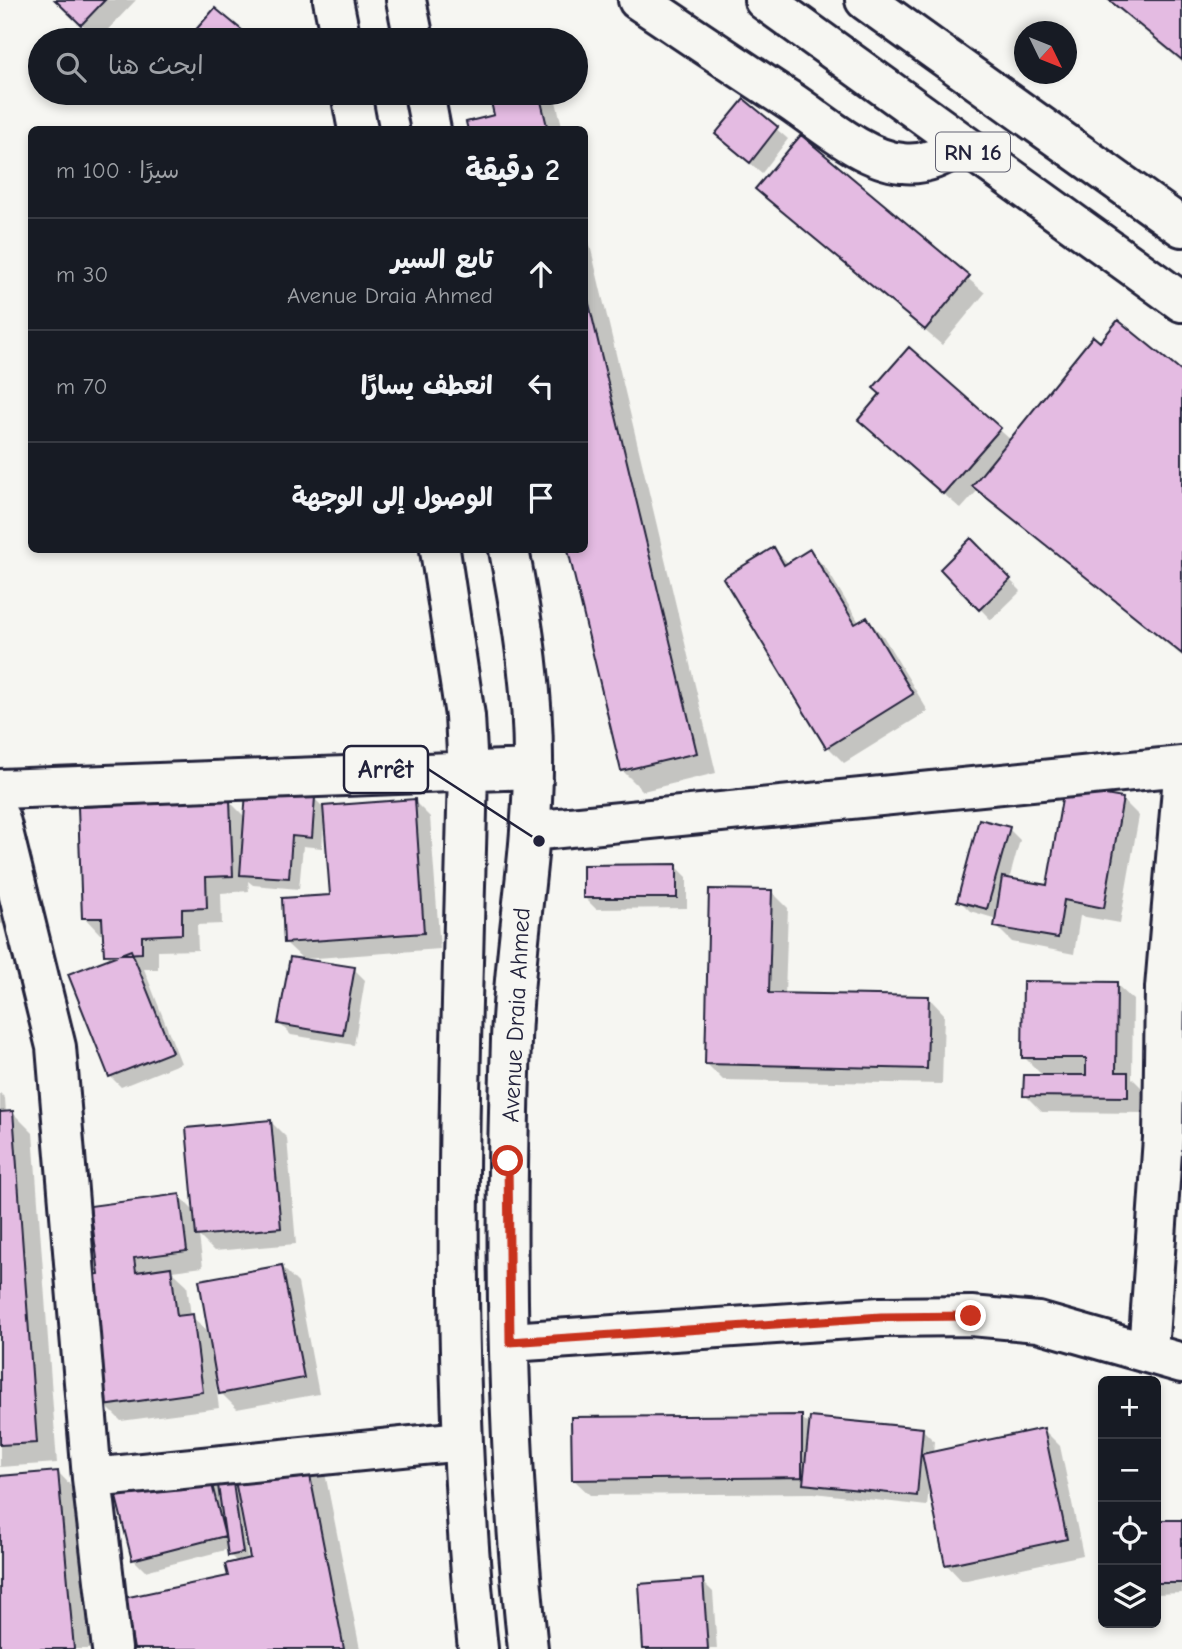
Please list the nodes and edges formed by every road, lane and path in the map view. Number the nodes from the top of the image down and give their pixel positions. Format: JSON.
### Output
{"nodes":[{"id":1,"x":333,"y":0,"type":"edge"},
{"id":2,"x":406,"y":0,"type":"edge"},
{"id":3,"x":638,"y":0,"type":"edge"},
{"id":4,"x":764,"y":0,"type":"edge"},
{"id":5,"x":865,"y":0,"type":"edge"},
{"id":6,"x":339,"y":28,"type":"edge"},
{"id":7,"x":412,"y":28,"type":"edge"},
{"id":8,"x":353,"y":105,"type":"edge"},
{"id":9,"x":426,"y":105,"type":"edge"},
{"id":10,"x":357,"y":126,"type":"edge"},
{"id":11,"x":430,"y":126,"type":"edge"},
{"id":12,"x":962,"y":144,"type":"junction"},
{"id":13,"x":1182,"y":227,"type":"edge"},
{"id":14,"x":1182,"y":302,"type":"edge"},
{"id":15,"x":440,"y":553,"type":"edge"},
{"id":16,"x":510,"y":553,"type":"edge"},
{"id":17,"x":1182,"y":766,"type":"edge"},
{"id":18,"x":533,"y":769,"type":"junction"},
{"id":19,"x":468,"y":771,"type":"junction"},
{"id":20,"x":1182,"y":788,"type":"edge"},
{"id":21,"x":0,"y":789,"type":"edge"},
{"id":22,"x":0,"y":819,"type":"edge"},
{"id":23,"x":530,"y":831,"type":"junction"},
{"id":24,"x":510,"y":1342,"type":"junction"},
{"id":25,"x":1165,"y":1357,"type":"edge"},
{"id":26,"x":462,"y":1441,"type":"junction"},
{"id":27,"x":92,"y":1478,"type":"junction"},
{"id":28,"x":113,"y":1649,"type":"edge"},
{"id":29,"x":478,"y":1649,"type":"edge"},
{"id":30,"x":527,"y":1649,"type":"edge"}],
"edges":[{"from":1,"to":6,"type":"main road"},
{"from":2,"to":7,"type":"main road"},
{"from":3,"to":12,"type":"main road"},
{"from":4,"to":12,"type":"main road","number":"RN 16"},
{"from":5,"to":13,"type":"main road","number":"RN 16"},
{"from":8,"to":10,"type":"main road"},
{"from":9,"to":11,"type":"main road"},
{"from":12,"to":14,"type":"main road","number":"RN 16"},
{"from":15,"to":19,"type":"main road","name":"Avenue Draia Ahmed"},
{"from":16,"to":18,"type":"main road","name":"Avenue Draia Ahmed"},
{"from":17,"to":23,"type":"main road"},
{"from":18,"to":19,"type":"main road"},
{"from":18,"to":23,"type":"main road","name":"Avenue Draia Ahmed"},
{"from":19,"to":21,"type":"main road"},
{"from":19,"to":26,"type":"main road","name":"Avenue Draia Ahmed"},
{"from":20,"to":25,"type":"main road"},
{"from":22,"to":27,"type":"main road"},
{"from":23,"to":24,"type":"main road","name":"Avenue Draia Ahmed"},
{"from":24,"to":25,"type":"main road"},
{"from":24,"to":30,"type":"main road","name":"Avenue Draia Ahmed"},
{"from":26,"to":27,"type":"main road"},
{"from":26,"to":29,"type":"main road","name":"Avenue Draia Ahmed"},
{"from":27,"to":28,"type":"main road"}]}
